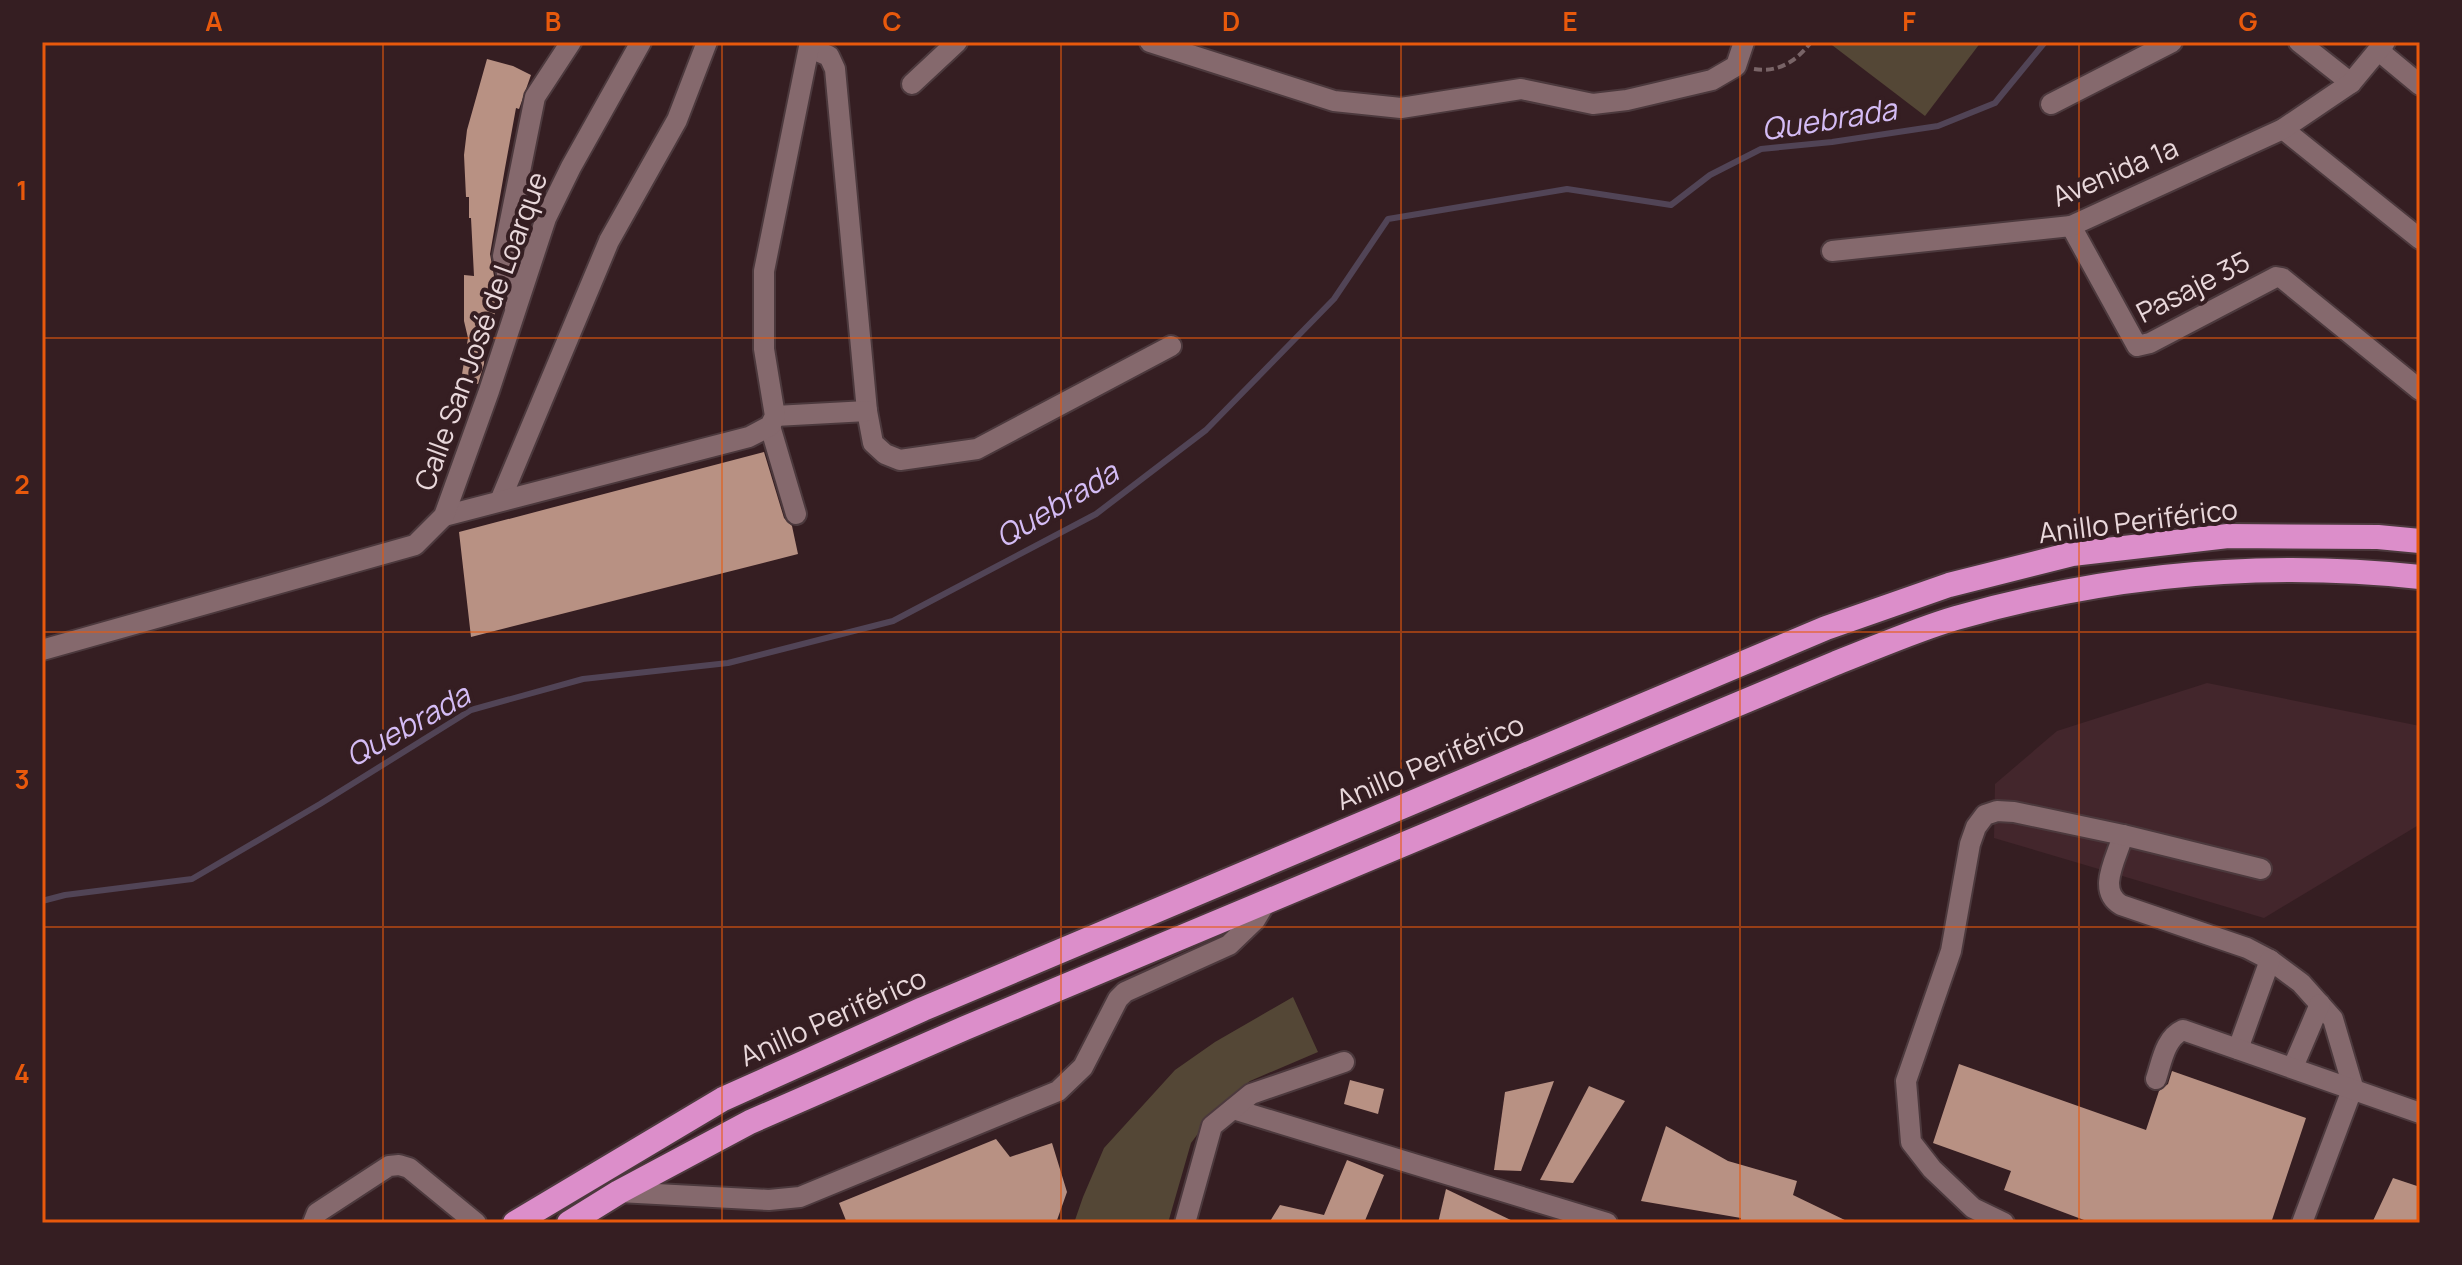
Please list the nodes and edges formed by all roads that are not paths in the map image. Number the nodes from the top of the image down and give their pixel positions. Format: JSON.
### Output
{"nodes":[{"id":1,"x":571,"y":42,"type":"edge"},
{"id":2,"x":641,"y":42,"type":"edge"},
{"id":3,"x":707,"y":42,"type":"edge"},
{"id":4,"x":957,"y":42,"type":"edge"},
{"id":5,"x":1150,"y":42,"type":"edge"},
{"id":6,"x":1744,"y":42,"type":"edge"},
{"id":7,"x":2172,"y":42,"type":"edge"},
{"id":8,"x":2299,"y":42,"type":"edge"},
{"id":9,"x":810,"y":45,"type":"edge"},
{"id":10,"x":2382,"y":46,"type":"edge"},
{"id":11,"x":2351,"y":83,"type":"junction"},
{"id":12,"x":912,"y":84,"type":"dead end"},
{"id":13,"x":2420,"y":85,"type":"edge"},
{"id":14,"x":2051,"y":104,"type":"dead end"},
{"id":15,"x":2283,"y":129,"type":"junction"},
{"id":16,"x":2071,"y":226,"type":"junction"},
{"id":17,"x":2420,"y":239,"type":"edge"},
{"id":18,"x":1832,"y":251,"type":"dead end"},
{"id":19,"x":516,"y":309,"type":"junction"},
{"id":20,"x":1171,"y":346,"type":"dead end"},
{"id":21,"x":2420,"y":390,"type":"edge"},
{"id":22,"x":867,"y":411,"type":"junction"},
{"id":23,"x":772,"y":421,"type":"junction"},
{"id":24,"x":500,"y":501,"type":"junction"},
{"id":25,"x":796,"y":514,"type":"dead end"},
{"id":26,"x":444,"y":516,"type":"junction"},
{"id":27,"x":2420,"y":541,"type":"edge"},
{"id":28,"x":2420,"y":577,"type":"edge"},
{"id":29,"x":42,"y":650,"type":"edge"},
{"id":30,"x":2123,"y":835,"type":"junction"},
{"id":31,"x":2261,"y":869,"type":"dead end"},
{"id":32,"x":1266,"y":902,"type":"junction"},
{"id":33,"x":2270,"y":960,"type":"junction"},
{"id":34,"x":2320,"y":1004,"type":"junction"},
{"id":35,"x":2238,"y":1049,"type":"junction"},
{"id":36,"x":1344,"y":1062,"type":"dead end"},
{"id":37,"x":2293,"y":1067,"type":"junction"},
{"id":38,"x":2156,"y":1079,"type":"dead end"},
{"id":39,"x":2353,"y":1087,"type":"junction"},
{"id":40,"x":1233,"y":1109,"type":"junction"},
{"id":41,"x":2420,"y":1113,"type":"edge"},
{"id":42,"x":619,"y":1192,"type":"junction"},
{"id":43,"x":313,"y":1223,"type":"edge"},
{"id":44,"x":476,"y":1223,"type":"edge"},
{"id":45,"x":515,"y":1223,"type":"edge"},
{"id":46,"x":569,"y":1223,"type":"edge"},
{"id":47,"x":1185,"y":1223,"type":"edge"},
{"id":48,"x":1607,"y":1223,"type":"edge"},
{"id":49,"x":2004,"y":1223,"type":"edge"},
{"id":50,"x":2302,"y":1223,"type":"edge"}],
"edges":[{"from":1,"to":19,"type":"street"},
{"from":2,"to":19,"type":"street","name":"Calle San José de Loarque"},
{"from":3,"to":24,"type":"street"},
{"from":4,"to":12,"type":"street"},
{"from":5,"to":6,"type":"street"},
{"from":7,"to":14,"type":"street"},
{"from":8,"to":11,"type":"street"},
{"from":9,"to":22,"type":"street"},
{"from":9,"to":23,"type":"street"},
{"from":10,"to":11,"type":"street","name":"Avenida 1a"},
{"from":10,"to":13,"type":"street"},
{"from":11,"to":15,"type":"street","name":"Avenida 1a"},
{"from":15,"to":16,"type":"street","name":"Avenida 1a"},
{"from":15,"to":17,"type":"street"},
{"from":16,"to":18,"type":"street","name":"Avenida 1a"},
{"from":16,"to":21,"type":"street","name":"Pasaje 35"},
{"from":19,"to":26,"type":"street","name":"Calle San José de Loarque"},
{"from":20,"to":22,"type":"street"},
{"from":22,"to":23,"type":"street"},
{"from":23,"to":24,"type":"street"},
{"from":23,"to":25,"type":"street"},
{"from":24,"to":26,"type":"street"},
{"from":26,"to":29,"type":"street","name":"Calle San José de Loarque"},
{"from":27,"to":45,"type":"highway","name":"Anillo Periférico"},
{"from":28,"to":32,"type":"highway"},
{"from":30,"to":31,"type":"street"},
{"from":30,"to":33,"type":"street"},
{"from":30,"to":49,"type":"street"},
{"from":32,"to":42,"type":"highway"},
{"from":32,"to":42,"type":"street"},
{"from":33,"to":34,"type":"street"},
{"from":33,"to":35,"type":"street"},
{"from":34,"to":37,"type":"street"},
{"from":34,"to":39,"type":"street"},
{"from":35,"to":37,"type":"street"},
{"from":35,"to":38,"type":"street"},
{"from":36,"to":40,"type":"street"},
{"from":37,"to":39,"type":"street"},
{"from":39,"to":41,"type":"street"},
{"from":39,"to":50,"type":"street"},
{"from":40,"to":47,"type":"street"},
{"from":40,"to":48,"type":"street"},
{"from":42,"to":46,"type":"highway"},
{"from":43,"to":44,"type":"street"}]}
